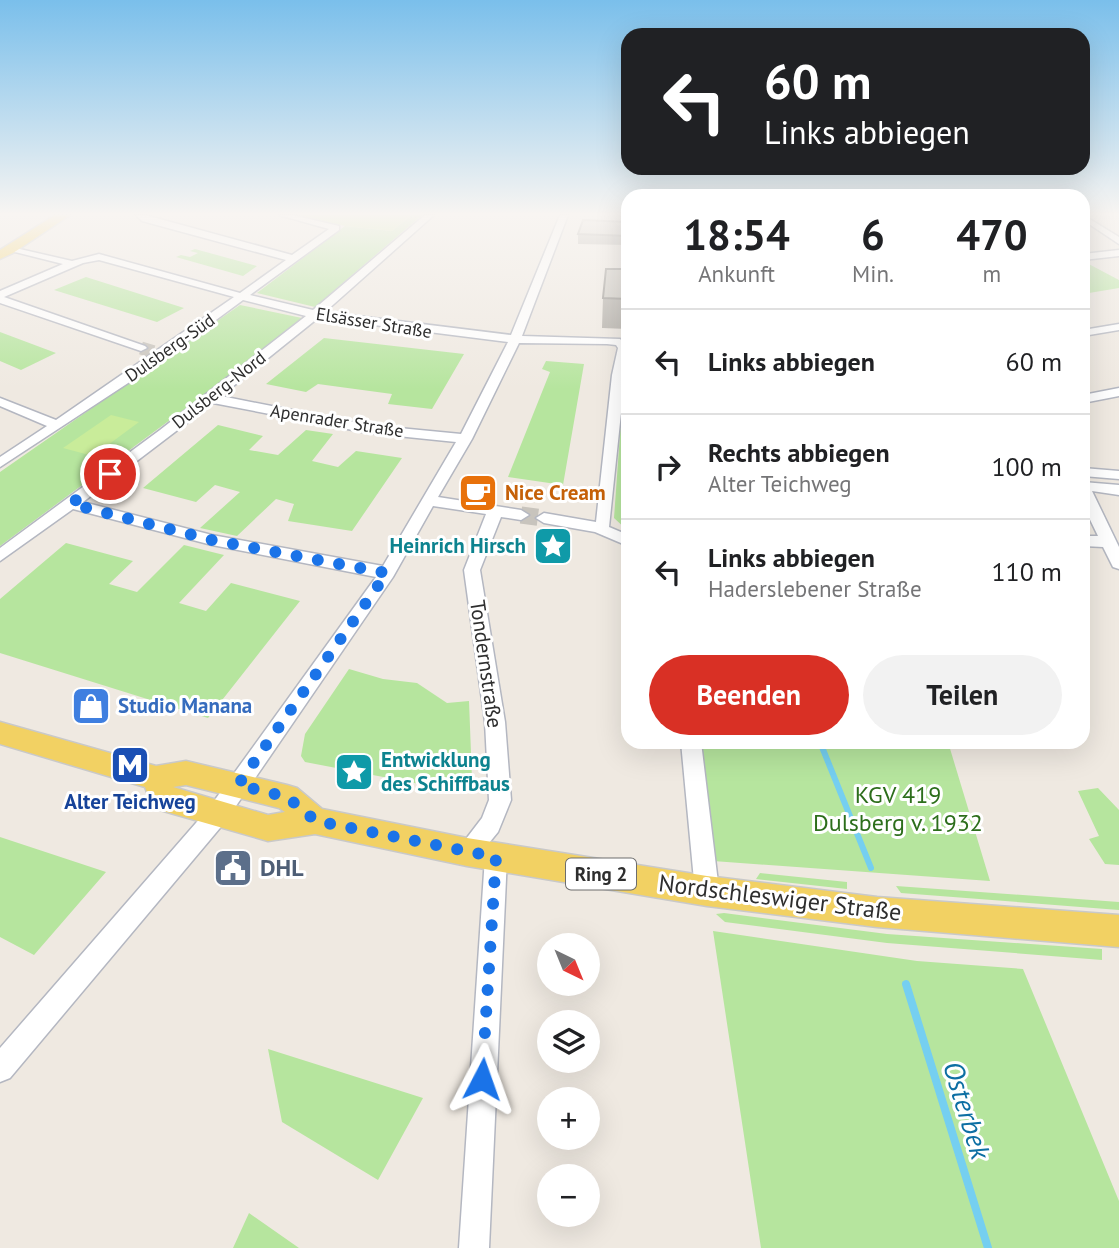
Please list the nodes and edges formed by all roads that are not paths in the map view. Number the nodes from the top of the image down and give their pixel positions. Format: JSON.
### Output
{"nodes":[{"id":1,"x":53,"y":273,"type":"edge"},
{"id":2,"x":157,"y":273,"type":"edge"},
{"id":3,"x":276,"y":273,"type":"edge"},
{"id":4,"x":363,"y":273,"type":"edge"},
{"id":5,"x":541,"y":273,"type":"edge"},
{"id":6,"x":0,"y":297,"type":"edge"},
{"id":7,"x":243,"y":297,"type":"junction"},
{"id":8,"x":317,"y":313,"type":"junction"},
{"id":9,"x":1119,"y":327,"type":"edge"},
{"id":10,"x":1090,"y":332,"type":"edge"},
{"id":11,"x":515,"y":339,"type":"junction"},
{"id":12,"x":621,"y":345,"type":"edge"},
{"id":13,"x":141,"y":348,"type":"tunnel mouth"},
{"id":14,"x":621,"y":352,"type":"edge"},
{"id":15,"x":1119,"y":392,"type":"edge"},
{"id":16,"x":209,"y":398,"type":"junction"},
{"id":17,"x":1090,"y":398,"type":"edge"},
{"id":18,"x":1,"y":402,"type":"edge"},
{"id":19,"x":56,"y":425,"type":"junction"},
{"id":20,"x":465,"y":439,"type":"junction"},
{"id":21,"x":0,"y":463,"type":"edge"},
{"id":22,"x":1090,"y":473,"type":"edge"},
{"id":23,"x":1119,"y":475,"type":"edge"},
{"id":24,"x":1090,"y":487,"type":"edge"},
{"id":25,"x":1119,"y":489,"type":"edge"},
{"id":26,"x":431,"y":501,"type":"junction"},
{"id":27,"x":1090,"y":502,"type":"edge"},
{"id":28,"x":71,"y":504,"type":"junction"},
{"id":29,"x":495,"y":512,"type":"junction"},
{"id":30,"x":521,"y":515,"type":"tunnel mouth"},
{"id":31,"x":544,"y":518,"type":"tunnel mouth"},
{"id":32,"x":599,"y":528,"type":"junction"},
{"id":33,"x":621,"y":538,"type":"edge"},
{"id":34,"x":1090,"y":541,"type":"edge"},
{"id":35,"x":1109,"y":542,"type":"junction"},
{"id":36,"x":0,"y":556,"type":"edge"},
{"id":37,"x":1119,"y":563,"type":"edge"},
{"id":38,"x":387,"y":573,"type":"junction"},
{"id":39,"x":0,"y":733,"type":"edge"},
{"id":40,"x":692,"y":749,"type":"edge"},
{"id":41,"x":156,"y":778,"type":"junction"},
{"id":42,"x":238,"y":785,"type":"junction"},
{"id":43,"x":217,"y":815,"type":"junction"},
{"id":44,"x":316,"y":821,"type":"junction"},
{"id":45,"x":482,"y":855,"type":"junction"},
{"id":46,"x":707,"y":891,"type":"junction"},
{"id":47,"x":1119,"y":931,"type":"edge"},
{"id":48,"x":0,"y":1068,"type":"edge"},
{"id":49,"x":474,"y":1248,"type":"edge"}],
"edges":[{"from":1,"to":6,"type":"street"},
{"from":2,"to":7,"type":"street","name":"Elsässer Straße"},
{"from":3,"to":7,"type":"street","name":"Dulsberg-Süd"},
{"from":4,"to":8,"type":"street","name":"Dulsberg-Nord"},
{"from":5,"to":11,"type":"street"},
{"from":6,"to":13,"type":"street"},
{"from":7,"to":8,"type":"street","name":"Elsässer Straße"},
{"from":7,"to":19,"type":"street","name":"Dulsberg-Süd"},
{"from":8,"to":11,"type":"street","name":"Elsässer Straße"},
{"from":8,"to":16,"type":"street","name":"Dulsberg-Nord"},
{"from":9,"to":10,"type":"street"},
{"from":11,"to":12,"type":"street","name":"Elsässer Straße"},
{"from":11,"to":20,"type":"street"},
{"from":14,"to":32,"type":"street","name":"Elsässer Straße"},
{"from":15,"to":17,"type":"street"},
{"from":16,"to":20,"type":"street","name":"Apenrader Straße"},
{"from":16,"to":28,"type":"street","name":"Dulsberg-Nord"},
{"from":18,"to":19,"type":"street"},
{"from":19,"to":21,"type":"street","name":"Dulsberg-Süd"},
{"from":20,"to":26,"type":"street"},
{"from":22,"to":23,"type":"street"},
{"from":24,"to":25,"type":"street"},
{"from":26,"to":29,"type":"street"},
{"from":26,"to":38,"type":"street"},
{"from":27,"to":35,"type":"street"},
{"from":28,"to":36,"type":"street","name":"Dulsberg-Nord"},
{"from":28,"to":38,"type":"street"},
{"from":29,"to":30,"type":"street"},
{"from":29,"to":45,"type":"street","name":"Tondernstraße"},
{"from":31,"to":32,"type":"street"},
{"from":32,"to":33,"type":"street"},
{"from":34,"to":35,"type":"street"},
{"from":35,"to":37,"type":"street"},
{"from":38,"to":42,"type":"street"},
{"from":39,"to":41,"type":"main road","name":"Nordschleswiger Straße","number":"Ring 2"},
{"from":40,"to":46,"type":"street"},
{"from":41,"to":42,"type":"main road","name":"Nordschleswiger Straße","number":"Ring 2"},
{"from":41,"to":43,"type":"main road","name":"Nordschleswiger Straße","number":"Ring 2"},
{"from":42,"to":43,"type":"street"},
{"from":42,"to":44,"type":"main road","name":"Nordschleswiger Straße","number":"Ring 2"},
{"from":43,"to":44,"type":"main road","name":"Nordschleswiger Straße","number":"Ring 2"},
{"from":43,"to":48,"type":"street"},
{"from":44,"to":45,"type":"main road","name":"Nordschleswiger Straße","number":"Ring 2"},
{"from":45,"to":46,"type":"main road","name":"Nordschleswiger Straße","number":"Ring 2"},
{"from":45,"to":49,"type":"street"},
{"from":46,"to":47,"type":"main road","name":"Nordschleswiger Straße","number":"Ring 2"}]}
